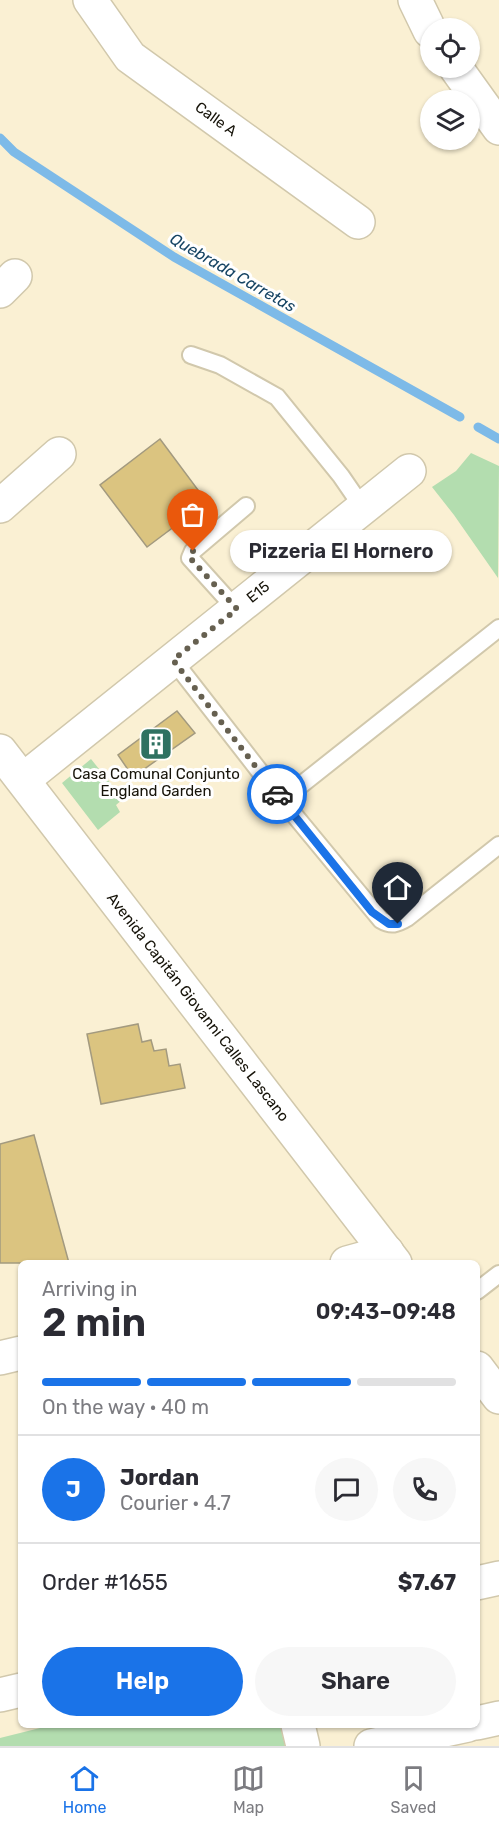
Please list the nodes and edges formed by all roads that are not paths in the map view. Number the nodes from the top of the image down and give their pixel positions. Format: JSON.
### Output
{"nodes":[{"id":1,"x":90,"y":0,"type":"edge"},
{"id":2,"x":415,"y":0,"type":"edge"},
{"id":3,"x":424,"y":18,"type":"edge"},
{"id":4,"x":463,"y":78,"type":"edge"},
{"id":5,"x":499,"y":128,"type":"edge"},
{"id":6,"x":358,"y":222,"type":"dead end"},
{"id":7,"x":192,"y":356,"type":"dead end"},
{"id":8,"x":59,"y":454,"type":"dead end"},
{"id":9,"x":409,"y":471,"type":"dead end"},
{"id":10,"x":0,"y":506,"type":"edge"},
{"id":11,"x":246,"y":506,"type":"dead end"},
{"id":12,"x":363,"y":508,"type":"junction"},
{"id":13,"x":237,"y":609,"type":"junction"},
{"id":14,"x":499,"y":628,"type":"edge"},
{"id":15,"x":173,"y":660,"type":"junction"},
{"id":16,"x":0,"y":751,"type":"edge"},
{"id":17,"x":22,"y":780,"type":"junction"},
{"id":18,"x":282,"y":800,"type":"junction"},
{"id":19,"x":499,"y":845,"type":"edge"},
{"id":20,"x":391,"y":1258,"type":"edge"},
{"id":21,"x":373,"y":1260,"type":"edge"},
{"id":22,"x":499,"y":1274,"type":"edge"},
{"id":23,"x":480,"y":1289,"type":"edge"},
{"id":24,"x":18,"y":1354,"type":"edge"},
{"id":25,"x":0,"y":1358,"type":"edge"},
{"id":26,"x":480,"y":1372,"type":"edge"},
{"id":27,"x":499,"y":1397,"type":"edge"},
{"id":28,"x":499,"y":1578,"type":"edge"},
{"id":29,"x":480,"y":1583,"type":"edge"},
{"id":30,"x":18,"y":1691,"type":"edge"},
{"id":31,"x":0,"y":1695,"type":"edge"},
{"id":32,"x":499,"y":1718,"type":"edge"},
{"id":33,"x":480,"y":1722,"type":"edge"},
{"id":34,"x":299,"y":1728,"type":"edge"},
{"id":35,"x":454,"y":1728,"type":"edge"},
{"id":36,"x":303,"y":1746,"type":"edge"},
{"id":37,"x":371,"y":1746,"type":"edge"}],
"edges":[{"from":1,"to":6,"type":"street","name":"Calle A"},
{"from":2,"to":3,"type":"street"},
{"from":4,"to":5,"type":"street"},
{"from":7,"to":12,"type":"lane"},
{"from":8,"to":10,"type":"street"},
{"from":9,"to":12,"type":"street","name":"E15"},
{"from":11,"to":13,"type":"lane"},
{"from":12,"to":13,"type":"street","name":"E15"},
{"from":13,"to":15,"type":"street","name":"E15"},
{"from":14,"to":18,"type":"lane"},
{"from":15,"to":17,"type":"street","name":"E15"},
{"from":15,"to":18,"type":"lane"},
{"from":16,"to":17,"type":"street","name":"Avenida Capitán Giovanni Calles Lascano"},
{"from":17,"to":20,"type":"street","name":"Avenida Capitán Giovanni Calles Lascano"},
{"from":18,"to":19,"type":"lane"},
{"from":20,"to":21,"type":"street"},
{"from":22,"to":23,"type":"lane"},
{"from":24,"to":25,"type":"street"},
{"from":26,"to":27,"type":"street"},
{"from":28,"to":29,"type":"street"},
{"from":30,"to":31,"type":"street"},
{"from":32,"to":33,"type":"street"},
{"from":34,"to":36,"type":"street"},
{"from":35,"to":37,"type":"street"}]}
